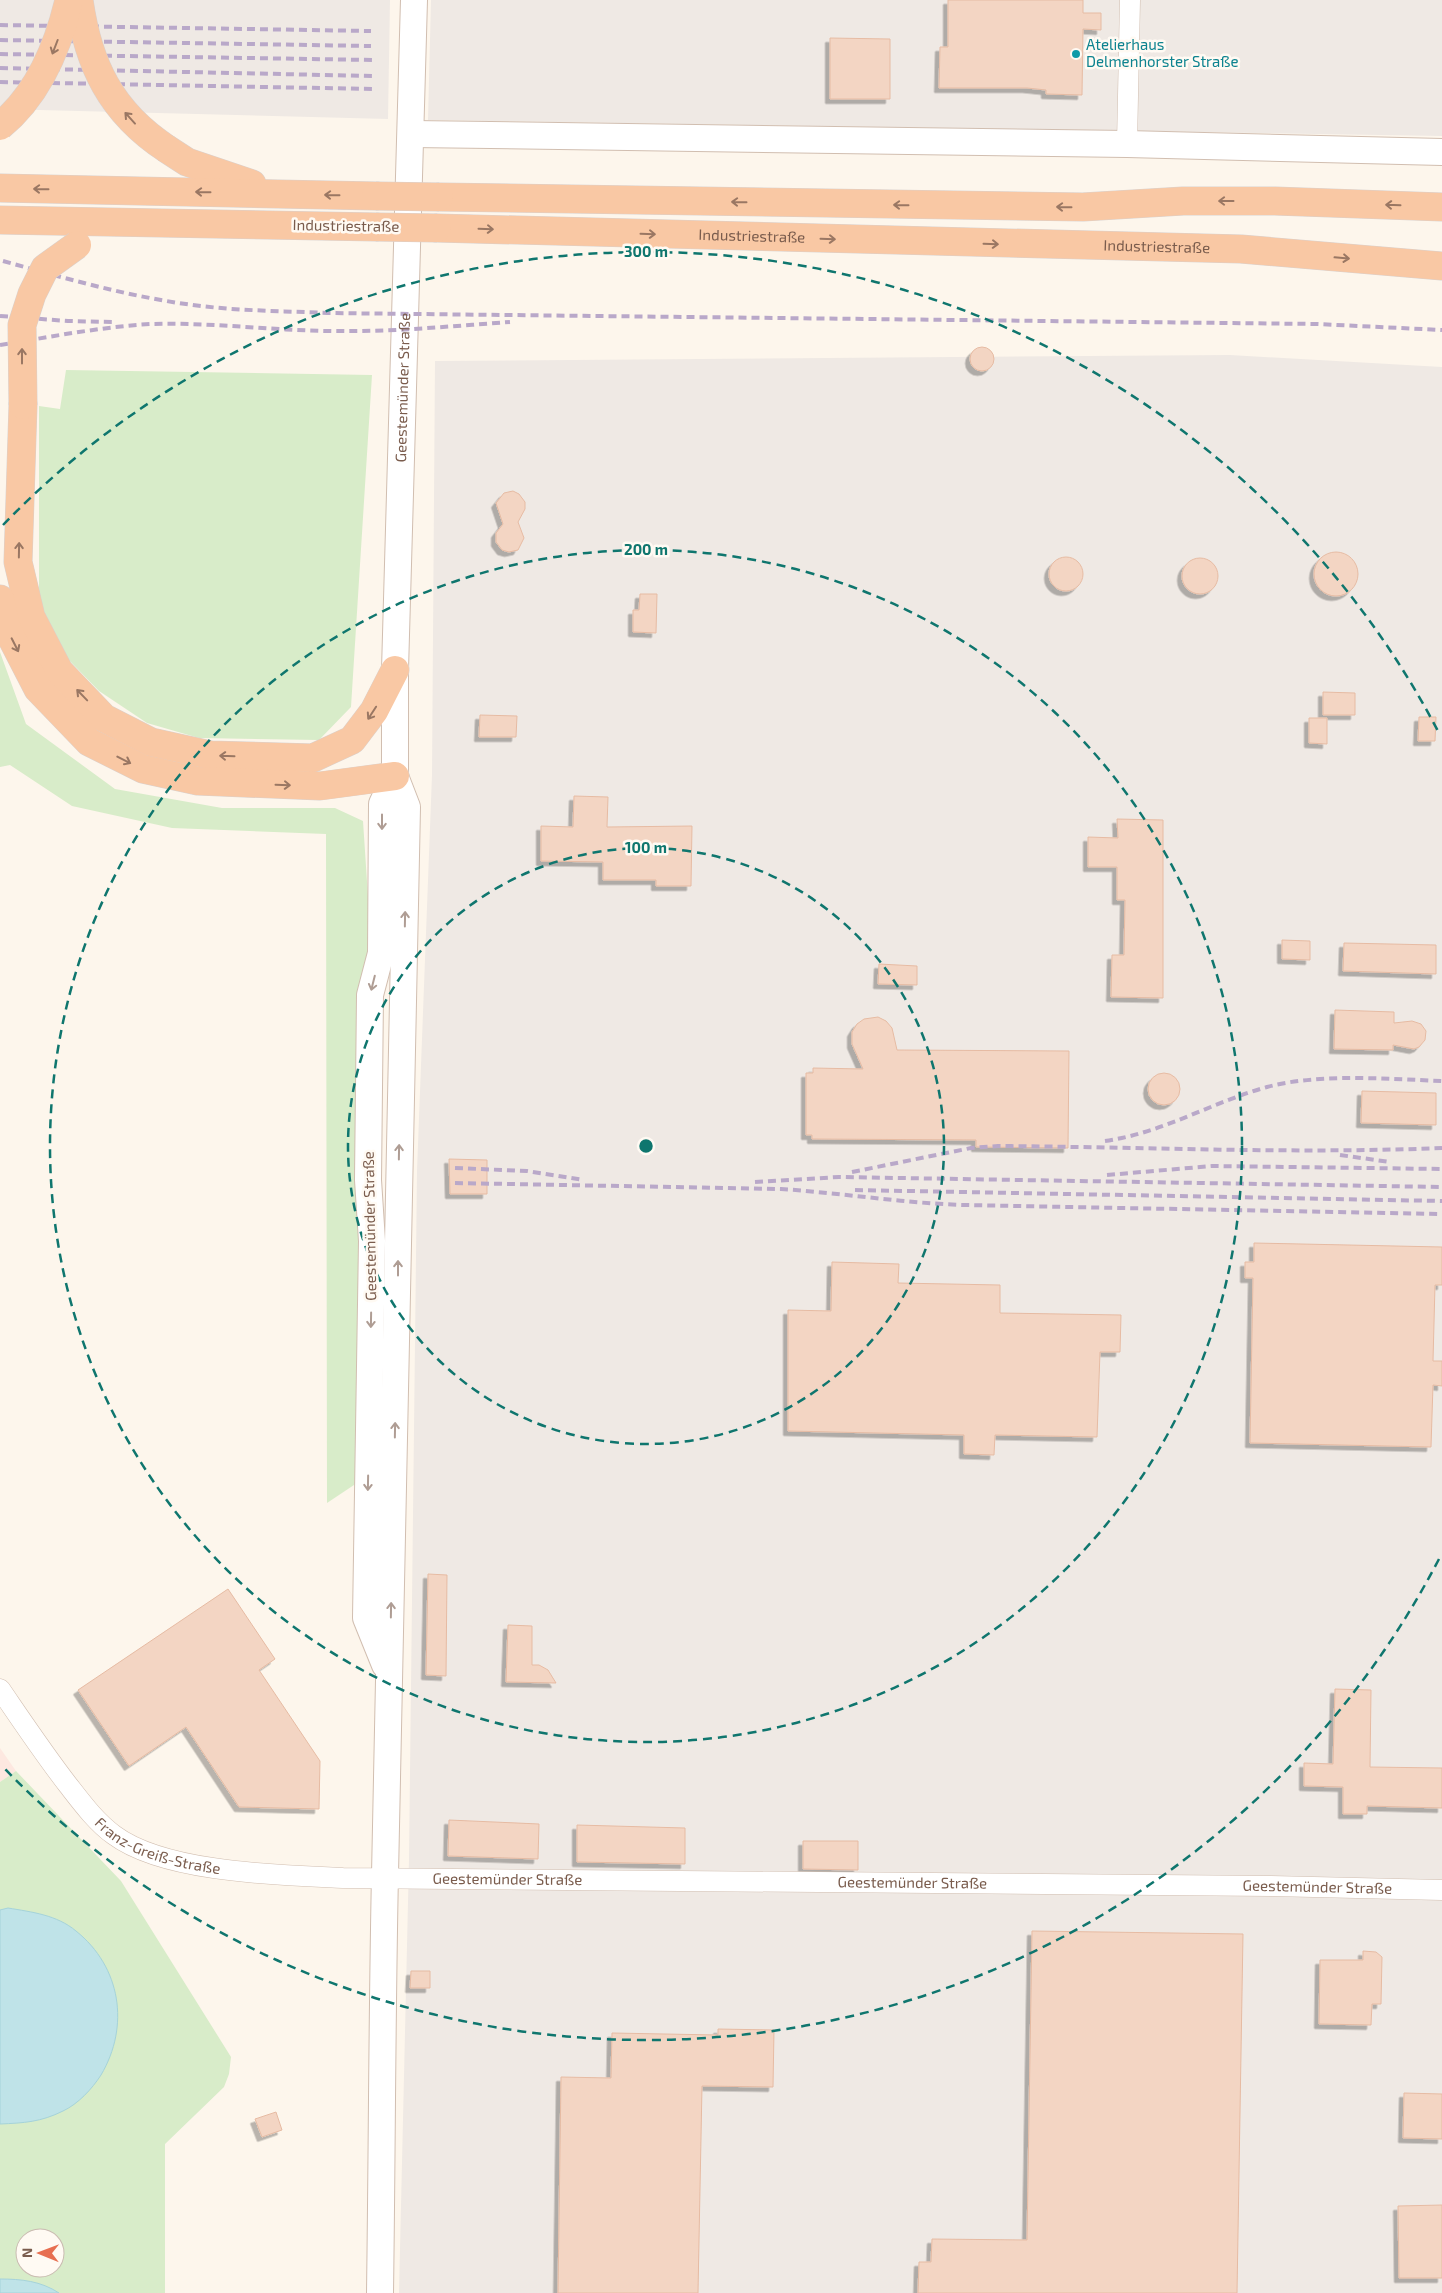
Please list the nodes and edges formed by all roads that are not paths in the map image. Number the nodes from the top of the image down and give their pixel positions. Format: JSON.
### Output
{"nodes":[{"id":1,"x":69,"y":0,"type":"edge"},
{"id":2,"x":79,"y":0,"type":"edge"},
{"id":3,"x":414,"y":0,"type":"edge"},
{"id":4,"x":1130,"y":0,"type":"edge"},
{"id":5,"x":0,"y":126,"type":"edge"},
{"id":6,"x":412,"y":134,"type":"junction"},
{"id":7,"x":1127,"y":144,"type":"junction"},
{"id":8,"x":1442,"y":152,"type":"edge"},
{"id":9,"x":0,"y":188,"type":"edge"},
{"id":10,"x":287,"y":194,"type":"junction"},
{"id":11,"x":1442,"y":207,"type":"edge"},
{"id":12,"x":0,"y":220,"type":"edge"},
{"id":13,"x":268,"y":225,"type":"junction"},
{"id":14,"x":1442,"y":266,"type":"edge"},
{"id":15,"x":0,"y":599,"type":"edge"},
{"id":16,"x":395,"y":670,"type":"junction"},
{"id":17,"x":312,"y":758,"type":"junction"},
{"id":18,"x":395,"y":776,"type":"junction"},
{"id":19,"x":0,"y":1689,"type":"edge"},
{"id":20,"x":384,"y":1878,"type":"junction"},
{"id":21,"x":1442,"y":1890,"type":"edge"},
{"id":22,"x":380,"y":2293,"type":"edge"}],
"edges":[{"from":1,"to":5,"type":"highway","one_way":true,"bridge":true},
{"from":10,"to":2,"type":"highway","one_way":true,"bridge":true},
{"from":3,"to":6,"type":"street","name":"Geestemünder Straße"},
{"from":4,"to":7,"type":"street"},
{"from":6,"to":7,"type":"street"},
{"from":6,"to":16,"type":"street","name":"Geestemünder Straße"},
{"from":7,"to":8,"type":"street"},
{"from":10,"to":9,"type":"highway","name":"Industriestraße","one_way":true},
{"from":11,"to":10,"type":"highway","name":"Industriestraße","one_way":true,"bridge":true},
{"from":12,"to":13,"type":"highway","name":"Industriestraße"},
{"from":13,"to":14,"type":"highway","name":"Industriestraße","one_way":true,"bridge":true},
{"from":17,"to":13,"type":"highway","one_way":true,"bridge":true},
{"from":15,"to":18,"type":"highway","one_way":true},
{"from":16,"to":17,"type":"highway","one_way":true},
{"from":16,"to":18,"type":"street","name":"Geestemünder Straße"},
{"from":17,"to":18,"type":"highway"},
{"from":18,"to":20,"type":"street","name":"Geestemünder Straße"},
{"from":19,"to":20,"type":"street","name":"Franz-Greiß-Straße"},
{"from":20,"to":21,"type":"street","name":"Geestemünder Straße"},
{"from":20,"to":22,"type":"street","name":"Geestemünder Straße"}]}
